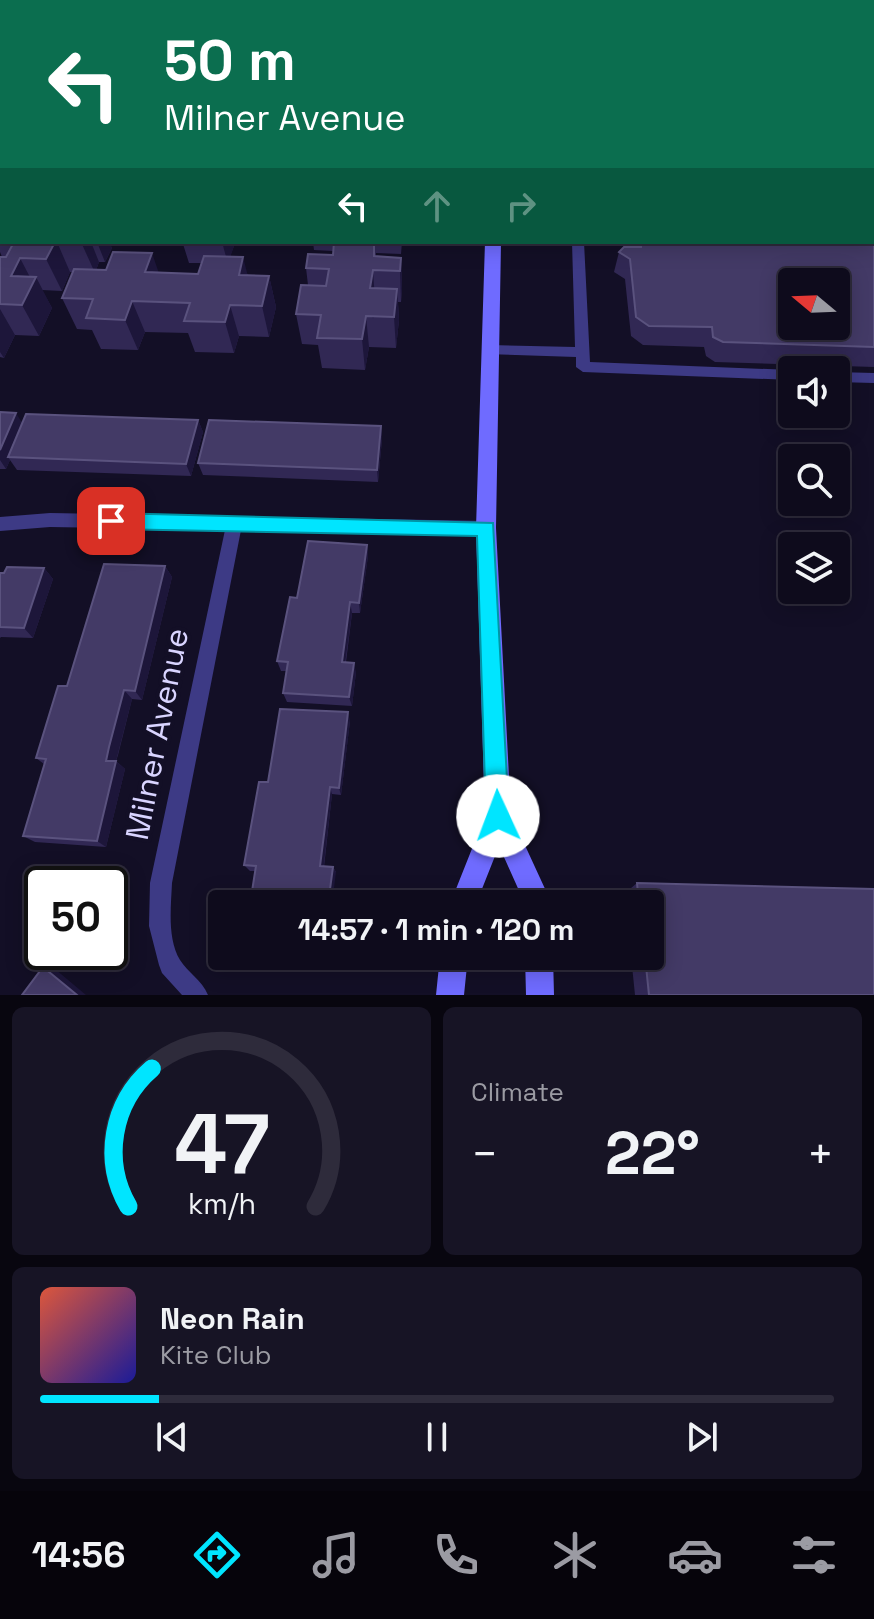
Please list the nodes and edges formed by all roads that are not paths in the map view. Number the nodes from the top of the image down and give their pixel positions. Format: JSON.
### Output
{"nodes":[{"id":1,"x":493,"y":244,"type":"edge"},
{"id":2,"x":578,"y":244,"type":"edge"},
{"id":3,"x":489,"y":350,"type":"junction"},
{"id":4,"x":583,"y":352,"type":"junction"},
{"id":5,"x":778,"y":374,"type":"edge"},
{"id":6,"x":850,"y":377,"type":"edge"},
{"id":7,"x":874,"y":378,"type":"edge"},
{"id":8,"x":0,"y":524,"type":"edge"},
{"id":9,"x":234,"y":524,"type":"junction"},
{"id":10,"x":486,"y":528,"type":"junction"},
{"id":11,"x":498,"y":816,"type":"junction"},
{"id":12,"x":469,"y":890,"type":"edge"},
{"id":13,"x":532,"y":890,"type":"edge"},
{"id":14,"x":453,"y":970,"type":"edge"},
{"id":15,"x":539,"y":970,"type":"edge"},
{"id":16,"x":197,"y":995,"type":"edge"},
{"id":17,"x":450,"y":995,"type":"edge"},
{"id":18,"x":540,"y":995,"type":"edge"}],
"edges":[{"from":1,"to":3,"type":"main road"},
{"from":2,"to":4,"type":"lane"},
{"from":3,"to":4,"type":"lane"},
{"from":3,"to":10,"type":"main road"},
{"from":4,"to":5,"type":"lane"},
{"from":6,"to":7,"type":"lane"},
{"from":8,"to":9,"type":"lane"},
{"from":9,"to":10,"type":"lane"},
{"from":9,"to":16,"type":"lane","name":"Milner Avenue"},
{"from":10,"to":11,"type":"main road"},
{"from":11,"to":12,"type":"main road"},
{"from":11,"to":13,"type":"main road"},
{"from":14,"to":17,"type":"main road"},
{"from":15,"to":18,"type":"main road"}]}
